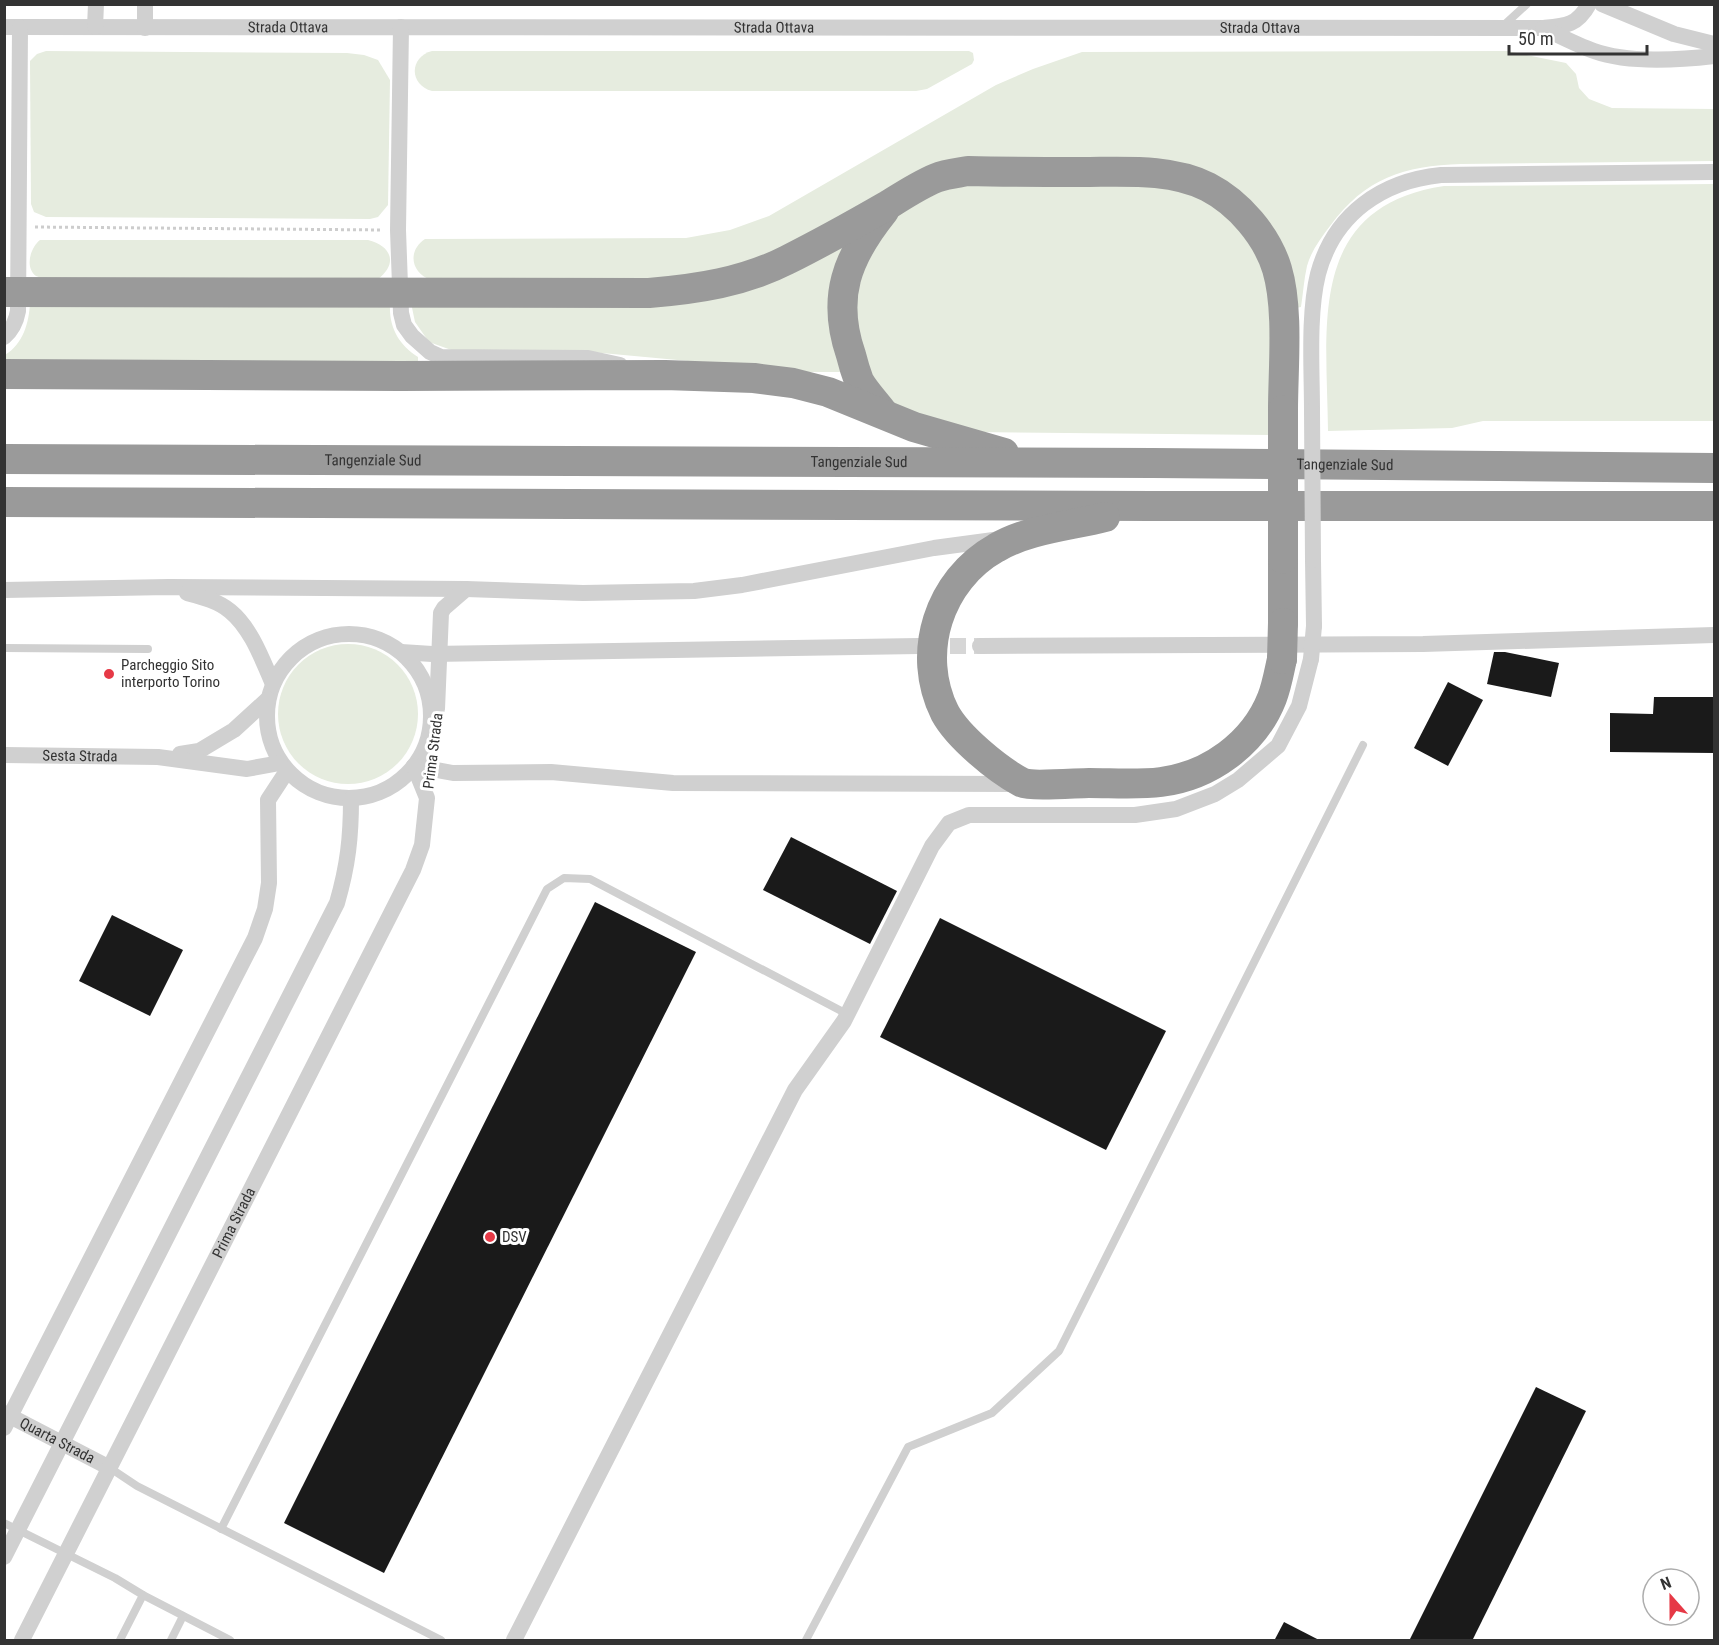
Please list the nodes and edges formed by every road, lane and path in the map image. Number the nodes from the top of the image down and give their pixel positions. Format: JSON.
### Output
{"nodes":[{"id":1,"x":96,"y":4,"type":"edge"},
{"id":2,"x":145,"y":4,"type":"edge"},
{"id":3,"x":1527,"y":4,"type":"edge"},
{"id":4,"x":1602,"y":4,"type":"edge"},
{"id":5,"x":1586,"y":11,"type":"edge"},
{"id":6,"x":12,"y":27,"type":"edge"},
{"id":7,"x":95,"y":27,"type":"junction"},
{"id":8,"x":145,"y":27,"type":"junction"},
{"id":9,"x":401,"y":27,"type":"junction"},
{"id":10,"x":1501,"y":28,"type":"junction"},
{"id":11,"x":1542,"y":28,"type":"junction"},
{"id":12,"x":1714,"y":44,"type":"edge"},
{"id":13,"x":1714,"y":56,"type":"edge"},
{"id":14,"x":1714,"y":172,"type":"edge"},
{"id":15,"x":889,"y":204,"type":"junction"},
{"id":16,"x":18,"y":227,"type":"junction"},
{"id":17,"x":398,"y":230,"type":"junction"},
{"id":18,"x":12,"y":292,"type":"edge"},
{"id":19,"x":401,"y":293,"type":"junction"},
{"id":20,"x":4,"y":337,"type":"edge"},
{"id":21,"x":4,"y":374,"type":"edge"},
{"id":22,"x":665,"y":375,"type":"junction"},
{"id":23,"x":1298,"y":411,"type":"junction"},
{"id":24,"x":884,"y":414,"type":"junction"},
{"id":25,"x":4,"y":459,"type":"edge"},
{"id":26,"x":1042,"y":463,"type":"junction"},
{"id":27,"x":1714,"y":468,"type":"edge"},
{"id":28,"x":4,"y":502,"type":"edge"},
{"id":29,"x":1152,"y":506,"type":"junction"},
{"id":30,"x":1714,"y":506,"type":"edge"},
{"id":31,"x":1024,"y":536,"type":"junction"},
{"id":32,"x":169,"y":587,"type":"junction"},
{"id":33,"x":466,"y":589,"type":"junction"},
{"id":34,"x":4,"y":590,"type":"edge"},
{"id":35,"x":1714,"y":635,"type":"edge"},
{"id":36,"x":919,"y":646,"type":"tunnel mouth"},
{"id":37,"x":980,"y":646,"type":"tunnel mouth"},
{"id":38,"x":4,"y":648,"type":"edge"},
{"id":39,"x":148,"y":650,"type":"dead end"},
{"id":40,"x":401,"y":652,"type":"junction"},
{"id":41,"x":440,"y":653,"type":"junction"},
{"id":42,"x":1296,"y":659,"type":"junction"},
{"id":43,"x":270,"y":691,"type":"junction"},
{"id":44,"x":438,"y":705,"type":"junction"},
{"id":45,"x":1363,"y":745,"type":"dead end"},
{"id":46,"x":426,"y":747,"type":"junction"},
{"id":47,"x":4,"y":755,"type":"edge"},
{"id":48,"x":158,"y":757,"type":"junction"},
{"id":49,"x":414,"y":766,"type":"junction"},
{"id":50,"x":284,"y":767,"type":"junction"},
{"id":51,"x":432,"y":769,"type":"junction"},
{"id":52,"x":1023,"y":784,"type":"junction"},
{"id":53,"x":427,"y":798,"type":"junction"},
{"id":54,"x":351,"y":799,"type":"junction"},
{"id":55,"x":848,"y":1014,"type":"junction"},
{"id":56,"x":6,"y":1419,"type":"edge"},
{"id":57,"x":62,"y":1443,"type":"junction"},
{"id":58,"x":110,"y":1468,"type":"junction"},
{"id":59,"x":11,"y":1526,"type":"edge"},
{"id":60,"x":220,"y":1529,"type":"junction"},
{"id":61,"x":66,"y":1554,"type":"junction"},
{"id":62,"x":4,"y":1557,"type":"edge"},
{"id":63,"x":143,"y":1595,"type":"junction"},
{"id":64,"x":183,"y":1616,"type":"junction"},
{"id":65,"x":220,"y":1638,"type":"edge"},
{"id":66,"x":22,"y":1641,"type":"edge"},
{"id":67,"x":120,"y":1641,"type":"edge"},
{"id":68,"x":171,"y":1641,"type":"edge"},
{"id":69,"x":231,"y":1641,"type":"edge"},
{"id":70,"x":441,"y":1641,"type":"edge"},
{"id":71,"x":514,"y":1641,"type":"edge"},
{"id":72,"x":806,"y":1641,"type":"edge"}],
"edges":[{"from":1,"to":7,"type":"street"},
{"from":2,"to":8,"type":"street"},
{"from":3,"to":10,"type":"lane"},
{"from":4,"to":12,"type":"street"},
{"from":5,"to":11,"type":"street","name":"Strada Ottava"},
{"from":6,"to":7,"type":"street","name":"Strada Ottava"},
{"from":6,"to":16,"type":"street"},
{"from":7,"to":8,"type":"street","name":"Strada Ottava"},
{"from":8,"to":9,"type":"street","name":"Strada Ottava"},
{"from":9,"to":10,"type":"street","name":"Strada Ottava"},
{"from":9,"to":17,"type":"street"},
{"from":10,"to":11,"type":"street","name":"Strada Ottava"},
{"from":11,"to":13,"type":"street","name":"Strada Ottava"},
{"from":14,"to":23,"type":"street"},
{"from":15,"to":19,"type":"highway"},
{"from":15,"to":23,"type":"highway"},
{"from":15,"to":24,"type":"highway"},
{"from":16,"to":17,"type":"path"},
{"from":16,"to":18,"type":"street"},
{"from":17,"to":19,"type":"street"},
{"from":18,"to":19,"type":"highway"},
{"from":18,"to":20,"type":"street"},
{"from":19,"to":22,"type":"street"},
{"from":21,"to":22,"type":"highway"},
{"from":22,"to":24,"type":"highway"},
{"from":23,"to":42,"type":"highway","bridge":true},
{"from":23,"to":42,"type":"street","bridge":true},
{"from":24,"to":26,"type":"highway"},
{"from":25,"to":26,"type":"highway","name":"Tangenziale Sud"},
{"from":26,"to":27,"type":"highway","name":"Tangenziale Sud"},
{"from":28,"to":29,"type":"highway"},
{"from":29,"to":30,"type":"highway"},
{"from":29,"to":31,"type":"highway"},
{"from":31,"to":33,"type":"street"},
{"from":31,"to":52,"type":"highway"},
{"from":32,"to":33,"type":"street"},
{"from":32,"to":34,"type":"street"},
{"from":32,"to":43,"type":"street"},
{"from":33,"to":41,"type":"street"},
{"from":35,"to":37,"type":"street"},
{"from":36,"to":41,"type":"street"},
{"from":38,"to":39,"type":"lane"},
{"from":40,"to":41,"type":"street"},
{"from":40,"to":43,"type":"street"},
{"from":40,"to":46,"type":"street"},
{"from":41,"to":44,"type":"street"},
{"from":42,"to":52,"type":"highway"},
{"from":42,"to":55,"type":"street"},
{"from":43,"to":48,"type":"street","name":"Sesta Strada"},
{"from":43,"to":50,"type":"street"},
{"from":44,"to":46,"type":"street"},
{"from":44,"to":51,"type":"street","name":"Prima Strada"},
{"from":45,"to":72,"type":"lane"},
{"from":46,"to":49,"type":"street"},
{"from":47,"to":48,"type":"street","name":"Sesta Strada"},
{"from":48,"to":50,"type":"street","name":"Sesta Strada"},
{"from":49,"to":51,"type":"street"},
{"from":49,"to":53,"type":"street","name":"Prima Strada"},
{"from":49,"to":54,"type":"street"},
{"from":50,"to":54,"type":"street"},
{"from":50,"to":56,"type":"street"},
{"from":51,"to":52,"type":"street"},
{"from":51,"to":53,"type":"street","name":"Prima Strada"},
{"from":53,"to":58,"type":"street","name":"Prima Strada"},
{"from":54,"to":57,"type":"street"},
{"from":55,"to":60,"type":"lane"},
{"from":55,"to":71,"type":"street"},
{"from":56,"to":57,"type":"street","name":"Quarta Strada"},
{"from":57,"to":58,"type":"street","name":"Quarta Strada"},
{"from":57,"to":59,"type":"street"},
{"from":58,"to":60,"type":"lane"},
{"from":58,"to":61,"type":"street","name":"Prima Strada"},
{"from":59,"to":61,"type":"lane"},
{"from":59,"to":62,"type":"street"},
{"from":60,"to":70,"type":"lane"},
{"from":61,"to":63,"type":"lane"},
{"from":61,"to":66,"type":"street","name":"Prima Strada"},
{"from":63,"to":64,"type":"lane"},
{"from":63,"to":67,"type":"lane"},
{"from":64,"to":65,"type":"lane"},
{"from":64,"to":68,"type":"lane"},
{"from":65,"to":69,"type":"lane"}]}
